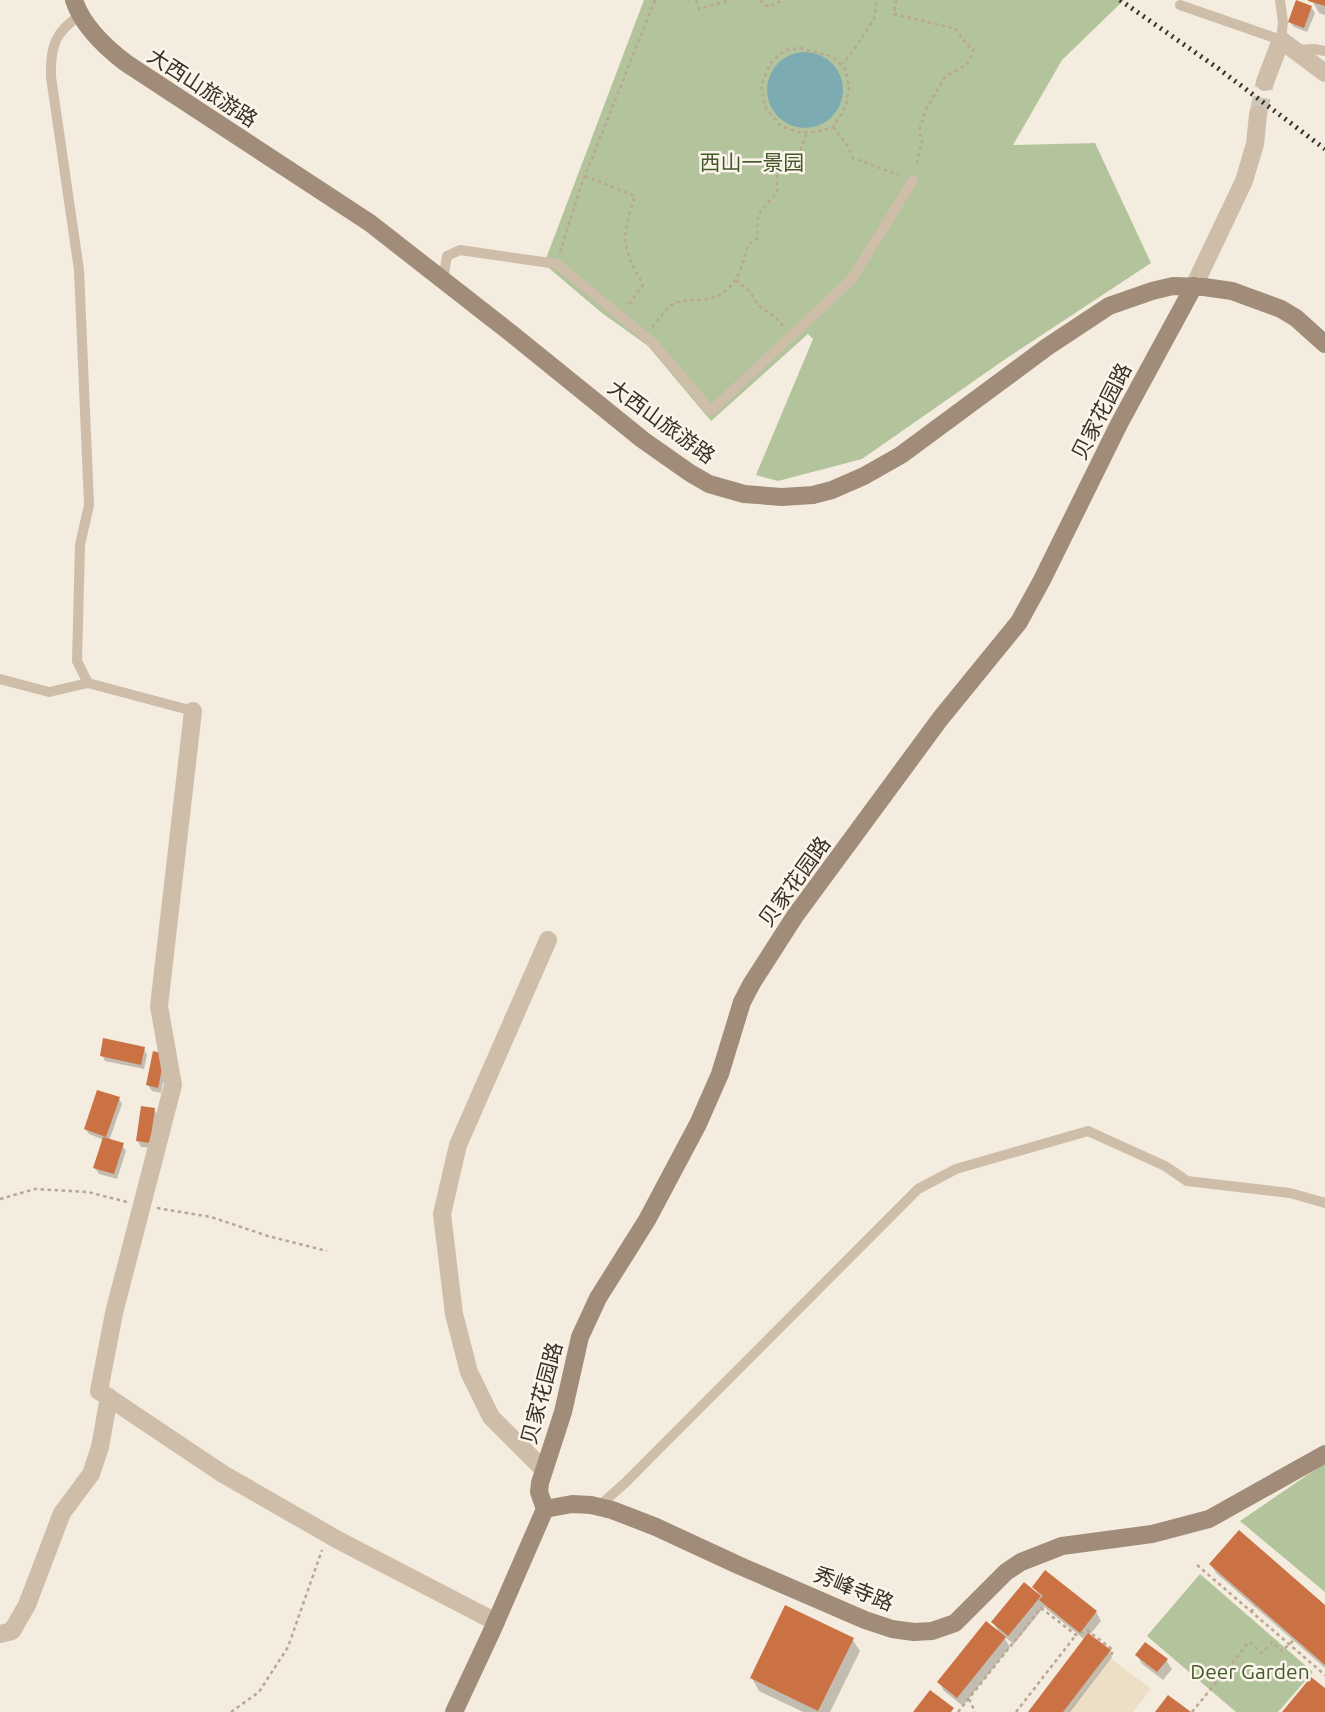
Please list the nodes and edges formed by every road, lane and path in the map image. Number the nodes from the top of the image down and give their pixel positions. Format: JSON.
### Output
{"nodes":[{"id":1,"x":655,"y":0,"type":"edge"},
{"id":2,"x":696,"y":0,"type":"edge"},
{"id":3,"x":729,"y":0,"type":"edge"},
{"id":4,"x":760,"y":0,"type":"edge"},
{"id":5,"x":783,"y":0,"type":"edge"},
{"id":6,"x":877,"y":0,"type":"edge"},
{"id":7,"x":896,"y":0,"type":"edge"},
{"id":8,"x":1280,"y":0,"type":"edge"},
{"id":9,"x":1180,"y":5,"type":"dead end"},
{"id":10,"x":78,"y":7,"type":"edge"},
{"id":11,"x":1288,"y":45,"type":"junction"},
{"id":12,"x":1325,"y":51,"type":"edge"},
{"id":13,"x":841,"y":65,"type":"junction"},
{"id":14,"x":1325,"y":73,"type":"edge"},
{"id":15,"x":1265,"y":82,"type":"tunnel mouth"},
{"id":16,"x":1258,"y":115,"type":"tunnel mouth"},
{"id":17,"x":833,"y":127,"type":"junction"},
{"id":18,"x":807,"y":132,"type":"junction"},
{"id":19,"x":586,"y":176,"type":"junction"},
{"id":20,"x":913,"y":180,"type":"junction"},
{"id":21,"x":557,"y":264,"type":"junction"},
{"id":22,"x":443,"y":280,"type":"junction"},
{"id":23,"x":736,"y":280,"type":"junction"},
{"id":24,"x":1194,"y":286,"type":"junction"},
{"id":25,"x":621,"y":316,"type":"junction"},
{"id":26,"x":645,"y":336,"type":"junction"},
{"id":27,"x":790,"y":337,"type":"junction"},
{"id":28,"x":1325,"y":344,"type":"edge"},
{"id":29,"x":0,"y":679,"type":"edge"},
{"id":30,"x":88,"y":683,"type":"junction"},
{"id":31,"x":193,"y":711,"type":"joint"},
{"id":32,"x":548,"y":940,"type":"dead end"},
{"id":33,"x":0,"y":1199,"type":"edge"},
{"id":34,"x":1325,"y":1203,"type":"edge"},
{"id":35,"x":142,"y":1206,"type":"junction"},
{"id":36,"x":327,"y":1251,"type":"dead end"},
{"id":37,"x":109,"y":1397,"type":"junction"},
{"id":38,"x":1325,"y":1454,"type":"edge"},
{"id":39,"x":544,"y":1470,"type":"junction"},
{"id":40,"x":598,"y":1507,"type":"junction"},
{"id":41,"x":545,"y":1508,"type":"junction"},
{"id":42,"x":328,"y":1534,"type":"junction"},
{"id":43,"x":1197,"y":1565,"type":"dead end"},
{"id":44,"x":1256,"y":1605,"type":"dead end"},
{"id":45,"x":1251,"y":1612,"type":"junction"},
{"id":46,"x":496,"y":1622,"type":"junction"},
{"id":47,"x":0,"y":1634,"type":"edge"},
{"id":48,"x":1076,"y":1635,"type":"junction"},
{"id":49,"x":1295,"y":1639,"type":"dead end"},
{"id":50,"x":1290,"y":1645,"type":"junction"},
{"id":51,"x":1110,"y":1658,"type":"dead end"},
{"id":52,"x":1325,"y":1675,"type":"edge"},
{"id":53,"x":969,"y":1698,"type":"junction"},
{"id":54,"x":231,"y":1712,"type":"edge"},
{"id":55,"x":454,"y":1712,"type":"edge"},
{"id":56,"x":958,"y":1712,"type":"edge"},
{"id":57,"x":975,"y":1712,"type":"edge"},
{"id":58,"x":1016,"y":1712,"type":"edge"},
{"id":59,"x":1192,"y":1712,"type":"edge"}],
"edges":[{"from":1,"to":19,"type":"path"},
{"from":2,"to":3,"type":"path"},
{"from":4,"to":5,"type":"path"},
{"from":6,"to":13,"type":"path"},
{"from":7,"to":20,"type":"path"},
{"from":8,"to":11,"type":"lane"},
{"from":9,"to":11,"type":"lane"},
{"from":10,"to":22,"type":"street","name":"大西山旅游路"},
{"from":10,"to":30,"type":"lane"},
{"from":11,"to":12,"type":"lane"},
{"from":11,"to":14,"type":"street"},
{"from":11,"to":15,"type":"street"},
{"from":13,"to":17,"type":"path"},
{"from":13,"to":18,"type":"path"},
{"from":16,"to":24,"type":"street","name":"贝家花园路"},
{"from":17,"to":18,"type":"path"},
{"from":17,"to":20,"type":"path"},
{"from":18,"to":23,"type":"path"},
{"from":19,"to":21,"type":"path"},
{"from":19,"to":25,"type":"path"},
{"from":20,"to":27,"type":"lane"},
{"from":21,"to":22,"type":"lane"},
{"from":21,"to":25,"type":"lane"},
{"from":22,"to":24,"type":"street","name":"大西山旅游路"},
{"from":23,"to":26,"type":"path"},
{"from":23,"to":27,"type":"path"},
{"from":24,"to":28,"type":"street","name":"大西山旅游路"},
{"from":24,"to":39,"type":"street","name":"贝家花园路"},
{"from":25,"to":26,"type":"lane"},
{"from":26,"to":27,"type":"lane"},
{"from":29,"to":30,"type":"lane"},
{"from":30,"to":31,"type":"lane"},
{"from":31,"to":35,"type":"street"},
{"from":32,"to":39,"type":"street"},
{"from":33,"to":35,"type":"path"},
{"from":34,"to":40,"type":"lane"},
{"from":35,"to":36,"type":"path"},
{"from":35,"to":37,"type":"street"},
{"from":37,"to":42,"type":"street"},
{"from":37,"to":47,"type":"street"},
{"from":38,"to":40,"type":"street","name":"秀峰寺路"},
{"from":39,"to":41,"type":"street","name":"贝家花园路"},
{"from":40,"to":41,"type":"street","name":"秀峰寺路"},
{"from":41,"to":46,"type":"street","name":"贝家花园路"},
{"from":42,"to":46,"type":"street"},
{"from":42,"to":54,"type":"path"},
{"from":43,"to":45,"type":"path"},
{"from":44,"to":45,"type":"path"},
{"from":45,"to":50,"type":"path"},
{"from":46,"to":55,"type":"street","name":"贝家花园路"},
{"from":48,"to":51,"type":"path"},
{"from":48,"to":53,"type":"path"},
{"from":48,"to":58,"type":"path"},
{"from":49,"to":50,"type":"path"},
{"from":50,"to":52,"type":"path"},
{"from":50,"to":59,"type":"path"},
{"from":53,"to":56,"type":"path"},
{"from":53,"to":57,"type":"path"}]}
